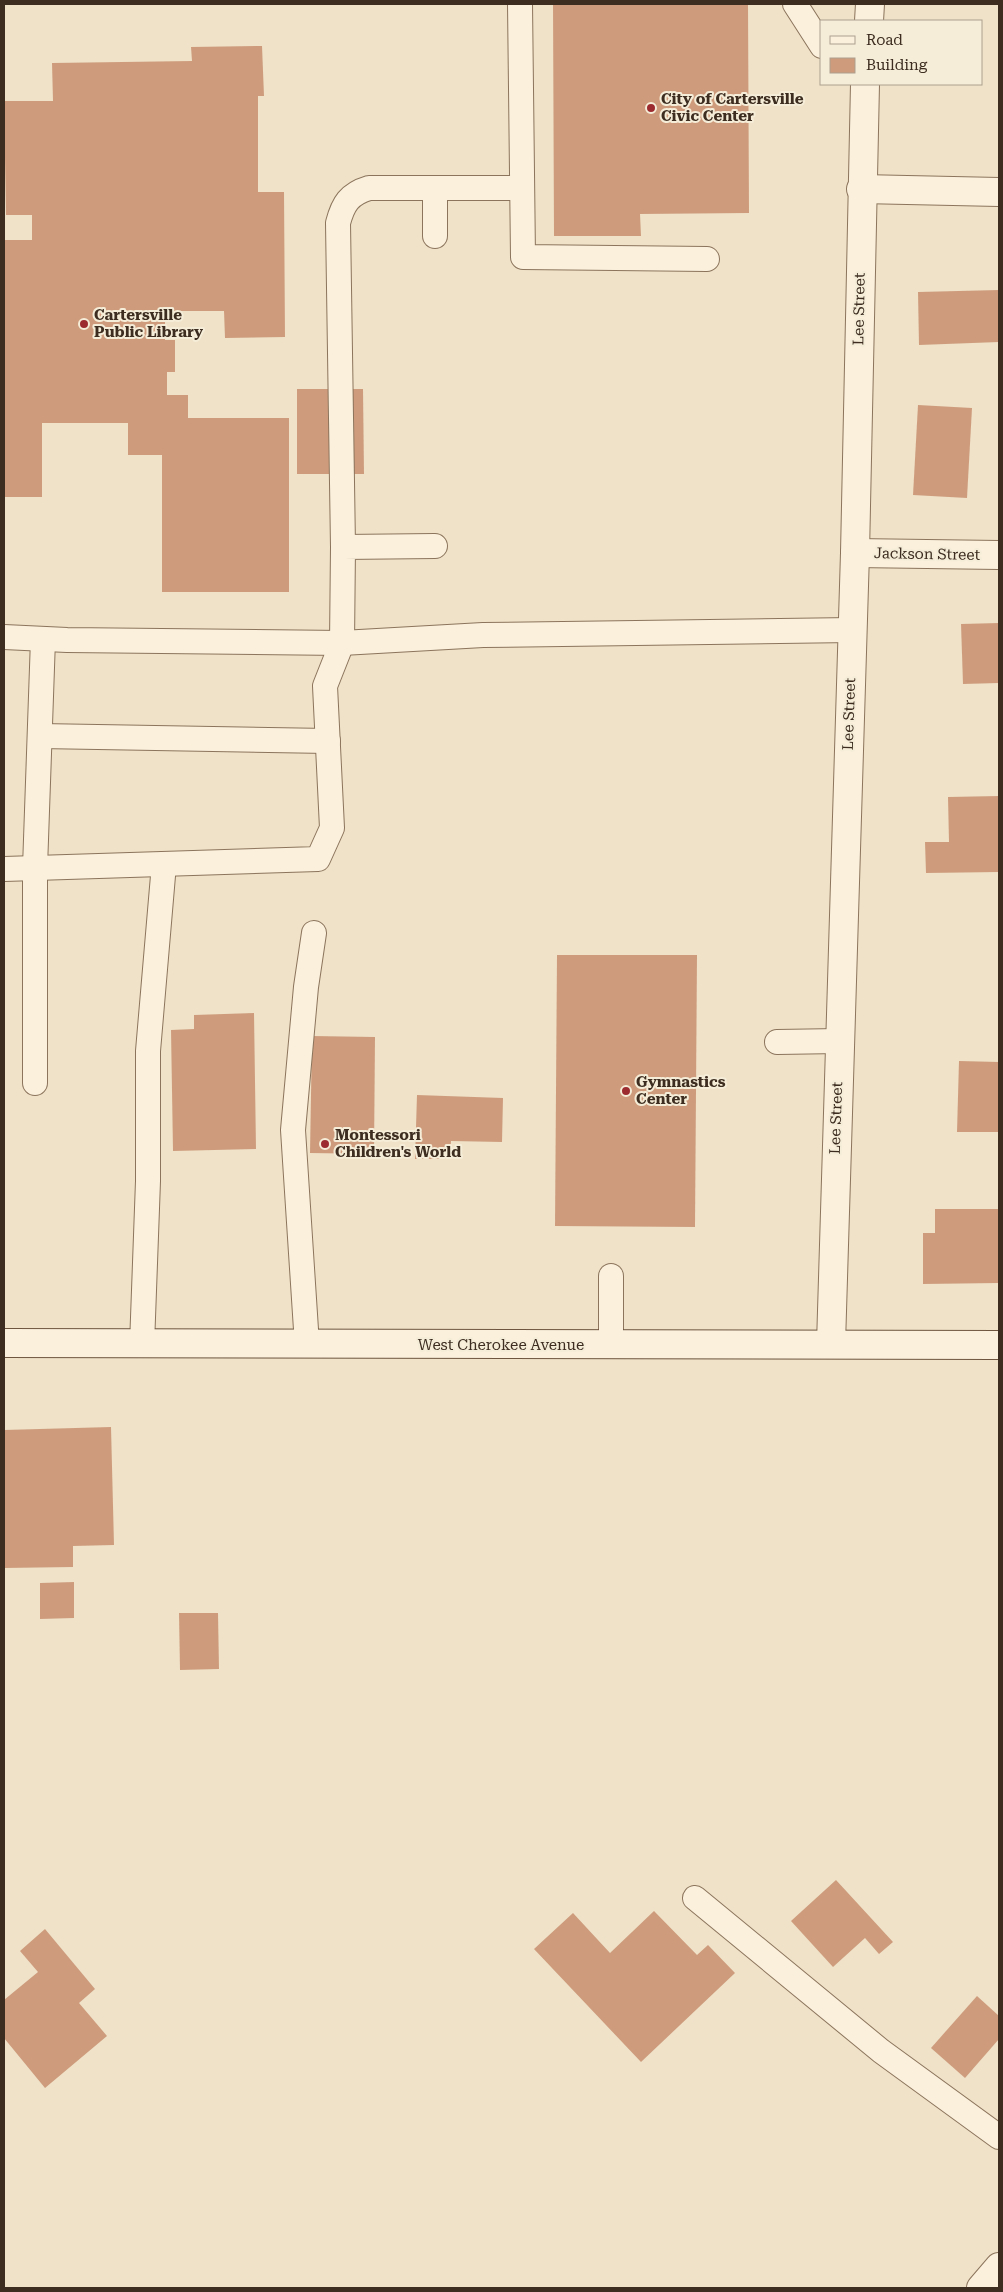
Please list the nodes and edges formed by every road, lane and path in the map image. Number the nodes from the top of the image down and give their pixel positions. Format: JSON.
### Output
{"nodes":[{"id":1,"x":520,"y":4,"type":"edge"},
{"id":2,"x":795,"y":4,"type":"edge"},
{"id":3,"x":870,"y":4,"type":"edge"},
{"id":4,"x":869,"y":20,"type":"edge"},
{"id":5,"x":820,"y":43,"type":"edge"},
{"id":6,"x":859,"y":90,"type":"edge"},
{"id":7,"x":435,"y":188,"type":"junction"},
{"id":8,"x":522,"y":188,"type":"junction"},
{"id":9,"x":861,"y":190,"type":"junction"},
{"id":10,"x":999,"y":192,"type":"edge"},
{"id":11,"x":435,"y":236,"type":"dead end"},
{"id":12,"x":707,"y":259,"type":"dead end"},
{"id":13,"x":435,"y":546,"type":"dead end"},
{"id":14,"x":343,"y":547,"type":"junction"},
{"id":15,"x":855,"y":553,"type":"junction"},
{"id":16,"x":999,"y":555,"type":"edge"},
{"id":17,"x":852,"y":630,"type":"junction"},
{"id":18,"x":4,"y":637,"type":"edge"},
{"id":19,"x":43,"y":639,"type":"junction"},
{"id":20,"x":342,"y":643,"type":"junction"},
{"id":21,"x":40,"y":736,"type":"junction"},
{"id":22,"x":328,"y":742,"type":"junction"},
{"id":23,"x":164,"y":864,"type":"junction"},
{"id":24,"x":35,"y":868,"type":"junction"},
{"id":25,"x":4,"y":869,"type":"edge"},
{"id":26,"x":314,"y":933,"type":"dead end"},
{"id":27,"x":839,"y":1041,"type":"junction"},
{"id":28,"x":777,"y":1042,"type":"dead end"},
{"id":29,"x":35,"y":1083,"type":"dead end"},
{"id":30,"x":611,"y":1276,"type":"dead end"},
{"id":31,"x":4,"y":1343,"type":"edge"},
{"id":32,"x":831,"y":1344,"type":"junction"},
{"id":33,"x":142,"y":1345,"type":"junction"},
{"id":34,"x":307,"y":1345,"type":"junction"},
{"id":35,"x":611,"y":1345,"type":"junction"},
{"id":36,"x":999,"y":1345,"type":"edge"},
{"id":37,"x":695,"y":1898,"type":"dead end"},
{"id":38,"x":999,"y":2137,"type":"edge"},
{"id":39,"x":999,"y":2267,"type":"edge"},
{"id":40,"x":981,"y":2288,"type":"edge"}],
"edges":[{"from":1,"to":8,"type":"lane"},
{"from":2,"to":5,"type":"lane"},
{"from":3,"to":4,"type":"street"},
{"from":6,"to":9,"type":"street","name":"Lee Street"},
{"from":7,"to":8,"type":"lane"},
{"from":7,"to":11,"type":"lane"},
{"from":7,"to":14,"type":"lane"},
{"from":8,"to":12,"type":"lane"},
{"from":9,"to":10,"type":"street"},
{"from":9,"to":15,"type":"street","name":"Lee Street"},
{"from":13,"to":14,"type":"lane"},
{"from":14,"to":20,"type":"lane"},
{"from":15,"to":16,"type":"street","name":"Jackson Street"},
{"from":15,"to":17,"type":"street","name":"Lee Street"},
{"from":17,"to":20,"type":"lane"},
{"from":17,"to":27,"type":"street","name":"Lee Street"},
{"from":18,"to":19,"type":"lane"},
{"from":19,"to":20,"type":"lane"},
{"from":19,"to":21,"type":"lane"},
{"from":20,"to":22,"type":"lane"},
{"from":21,"to":22,"type":"lane"},
{"from":21,"to":24,"type":"lane"},
{"from":22,"to":23,"type":"lane"},
{"from":23,"to":24,"type":"lane"},
{"from":23,"to":33,"type":"lane"},
{"from":24,"to":25,"type":"lane"},
{"from":24,"to":29,"type":"lane"},
{"from":26,"to":34,"type":"lane"},
{"from":27,"to":28,"type":"lane"},
{"from":27,"to":32,"type":"street","name":"Lee Street"},
{"from":30,"to":35,"type":"lane"},
{"from":31,"to":33,"type":"street","name":"West Cherokee Avenue"},
{"from":32,"to":35,"type":"street","name":"West Cherokee Avenue"},
{"from":32,"to":36,"type":"street","name":"West Cherokee Avenue"},
{"from":33,"to":34,"type":"street","name":"West Cherokee Avenue"},
{"from":34,"to":35,"type":"street","name":"West Cherokee Avenue"},
{"from":37,"to":38,"type":"lane"},
{"from":39,"to":40,"type":"street"}]}
